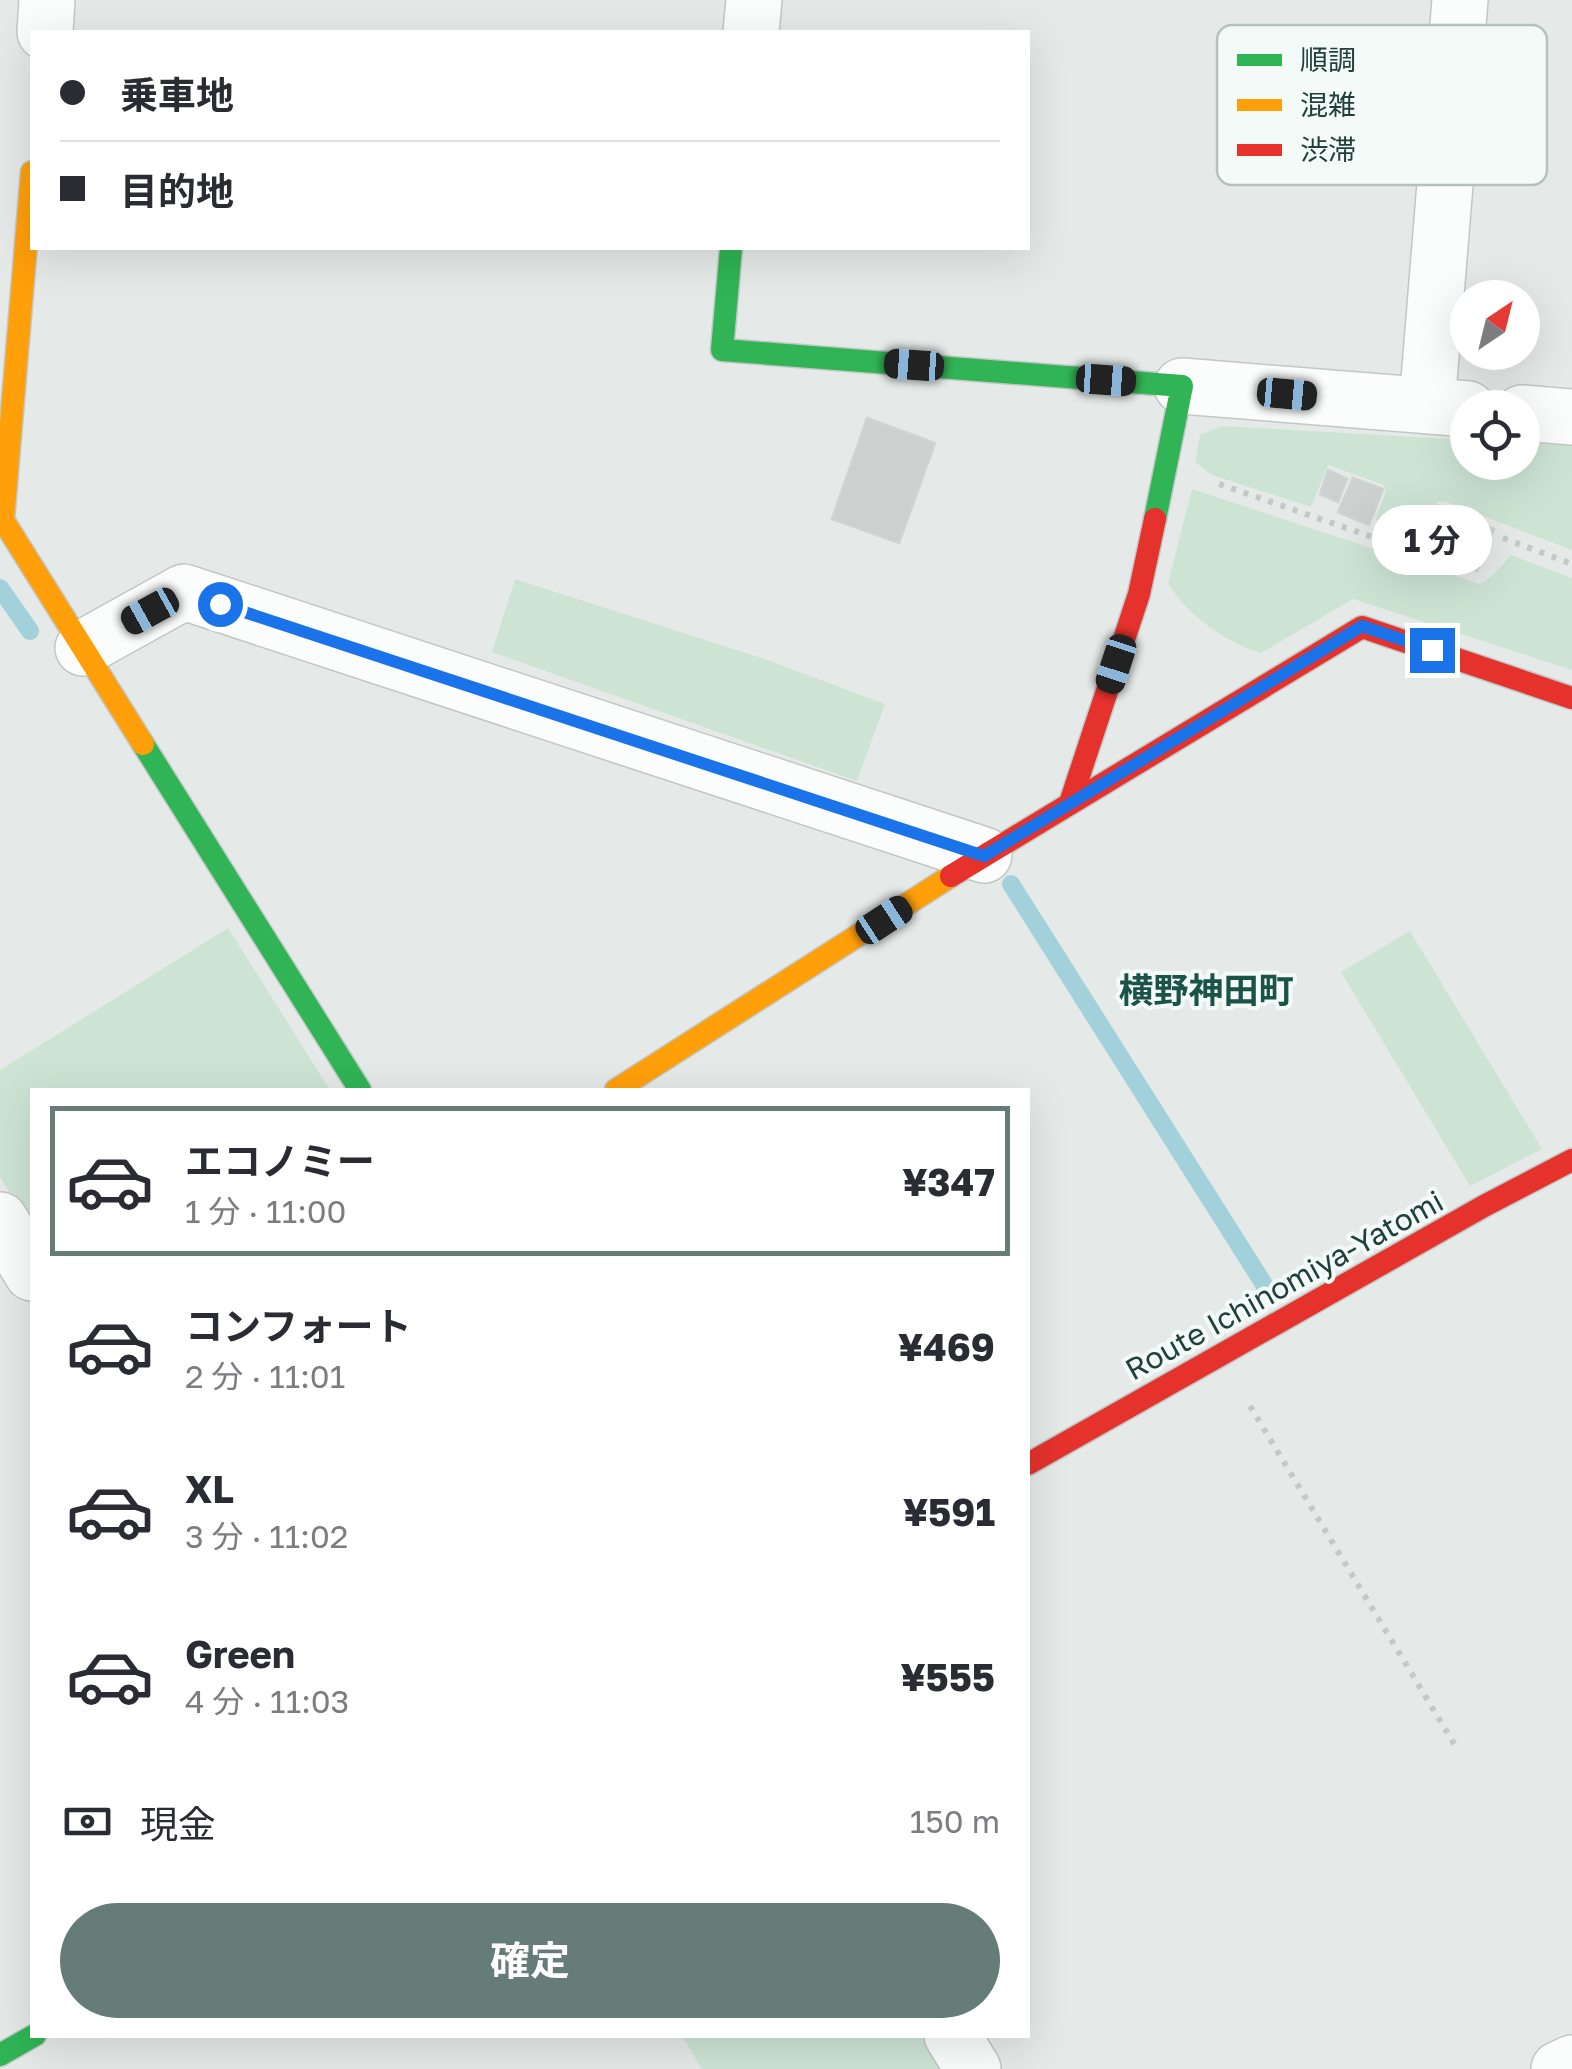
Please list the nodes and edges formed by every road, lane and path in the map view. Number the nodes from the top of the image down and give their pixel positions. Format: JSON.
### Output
{"nodes":[{"id":1,"x":48,"y":0,"type":"edge"},
{"id":2,"x":754,"y":0,"type":"edge"},
{"id":3,"x":1460,"y":0,"type":"edge"},
{"id":4,"x":1459,"y":25,"type":"edge"},
{"id":5,"x":44,"y":30,"type":"edge"},
{"id":6,"x":751,"y":30,"type":"edge"},
{"id":7,"x":1454,"y":185,"type":"edge"},
{"id":8,"x":30,"y":190,"type":"edge"},
{"id":9,"x":731,"y":250,"type":"edge"},
{"id":10,"x":1182,"y":386,"type":"junction"},
{"id":11,"x":6,"y":400,"type":"edge"},
{"id":12,"x":1447,"y":407,"type":"edge"},
{"id":13,"x":1540,"y":414,"type":"edge"},
{"id":14,"x":1572,"y":417,"type":"edge"},
{"id":15,"x":1166,"y":466,"type":"junction"},
{"id":16,"x":1503,"y":538,"type":"dead end"},
{"id":17,"x":1416,"y":552,"type":"dead end"},
{"id":18,"x":1572,"y":564,"type":"edge"},
{"id":19,"x":83,"y":648,"type":"junction"},
{"id":20,"x":1572,"y":698,"type":"edge"},
{"id":21,"x":1070,"y":803,"type":"junction"},
{"id":22,"x":984,"y":856,"type":"junction"},
{"id":23,"x":359,"y":1088,"type":"edge"},
{"id":24,"x":619,"y":1088,"type":"edge"},
{"id":25,"x":1572,"y":1160,"type":"edge"},
{"id":26,"x":0,"y":1220,"type":"edge"},
{"id":27,"x":30,"y":1271,"type":"edge"},
{"id":28,"x":1220,"y":1355,"type":"junction"},
{"id":29,"x":1030,"y":1463,"type":"edge"},
{"id":30,"x":1456,"y":1747,"type":"dead end"},
{"id":31,"x":30,"y":2038,"type":"edge"},
{"id":32,"x":954,"y":2038,"type":"edge"},
{"id":33,"x":0,"y":2055,"type":"edge"},
{"id":34,"x":1572,"y":2062,"type":"edge"},
{"id":35,"x":973,"y":2069,"type":"edge"},
{"id":36,"x":1559,"y":2069,"type":"edge"}],
"edges":[{"from":1,"to":5,"type":"street"},
{"from":2,"to":6,"type":"street"},
{"from":3,"to":4,"type":"street"},
{"from":7,"to":12,"type":"street"},
{"from":8,"to":11,"type":"street"},
{"from":9,"to":10,"type":"street"},
{"from":10,"to":12,"type":"street"},
{"from":10,"to":15,"type":"street"},
{"from":11,"to":19,"type":"street"},
{"from":13,"to":14,"type":"street"},
{"from":15,"to":17,"type":"path"},
{"from":15,"to":21,"type":"street"},
{"from":16,"to":18,"type":"path"},
{"from":19,"to":22,"type":"street"},
{"from":19,"to":23,"type":"street"},
{"from":20,"to":21,"type":"street"},
{"from":21,"to":22,"type":"street"},
{"from":22,"to":24,"type":"street"},
{"from":25,"to":28,"type":"street","name":"Route Ichinomiya-Yatomi"},
{"from":26,"to":27,"type":"street"},
{"from":28,"to":29,"type":"street","name":"Route Ichinomiya-Yatomi"},
{"from":28,"to":30,"type":"path"},
{"from":31,"to":33,"type":"street"},
{"from":32,"to":35,"type":"street"},
{"from":34,"to":36,"type":"street"}]}
